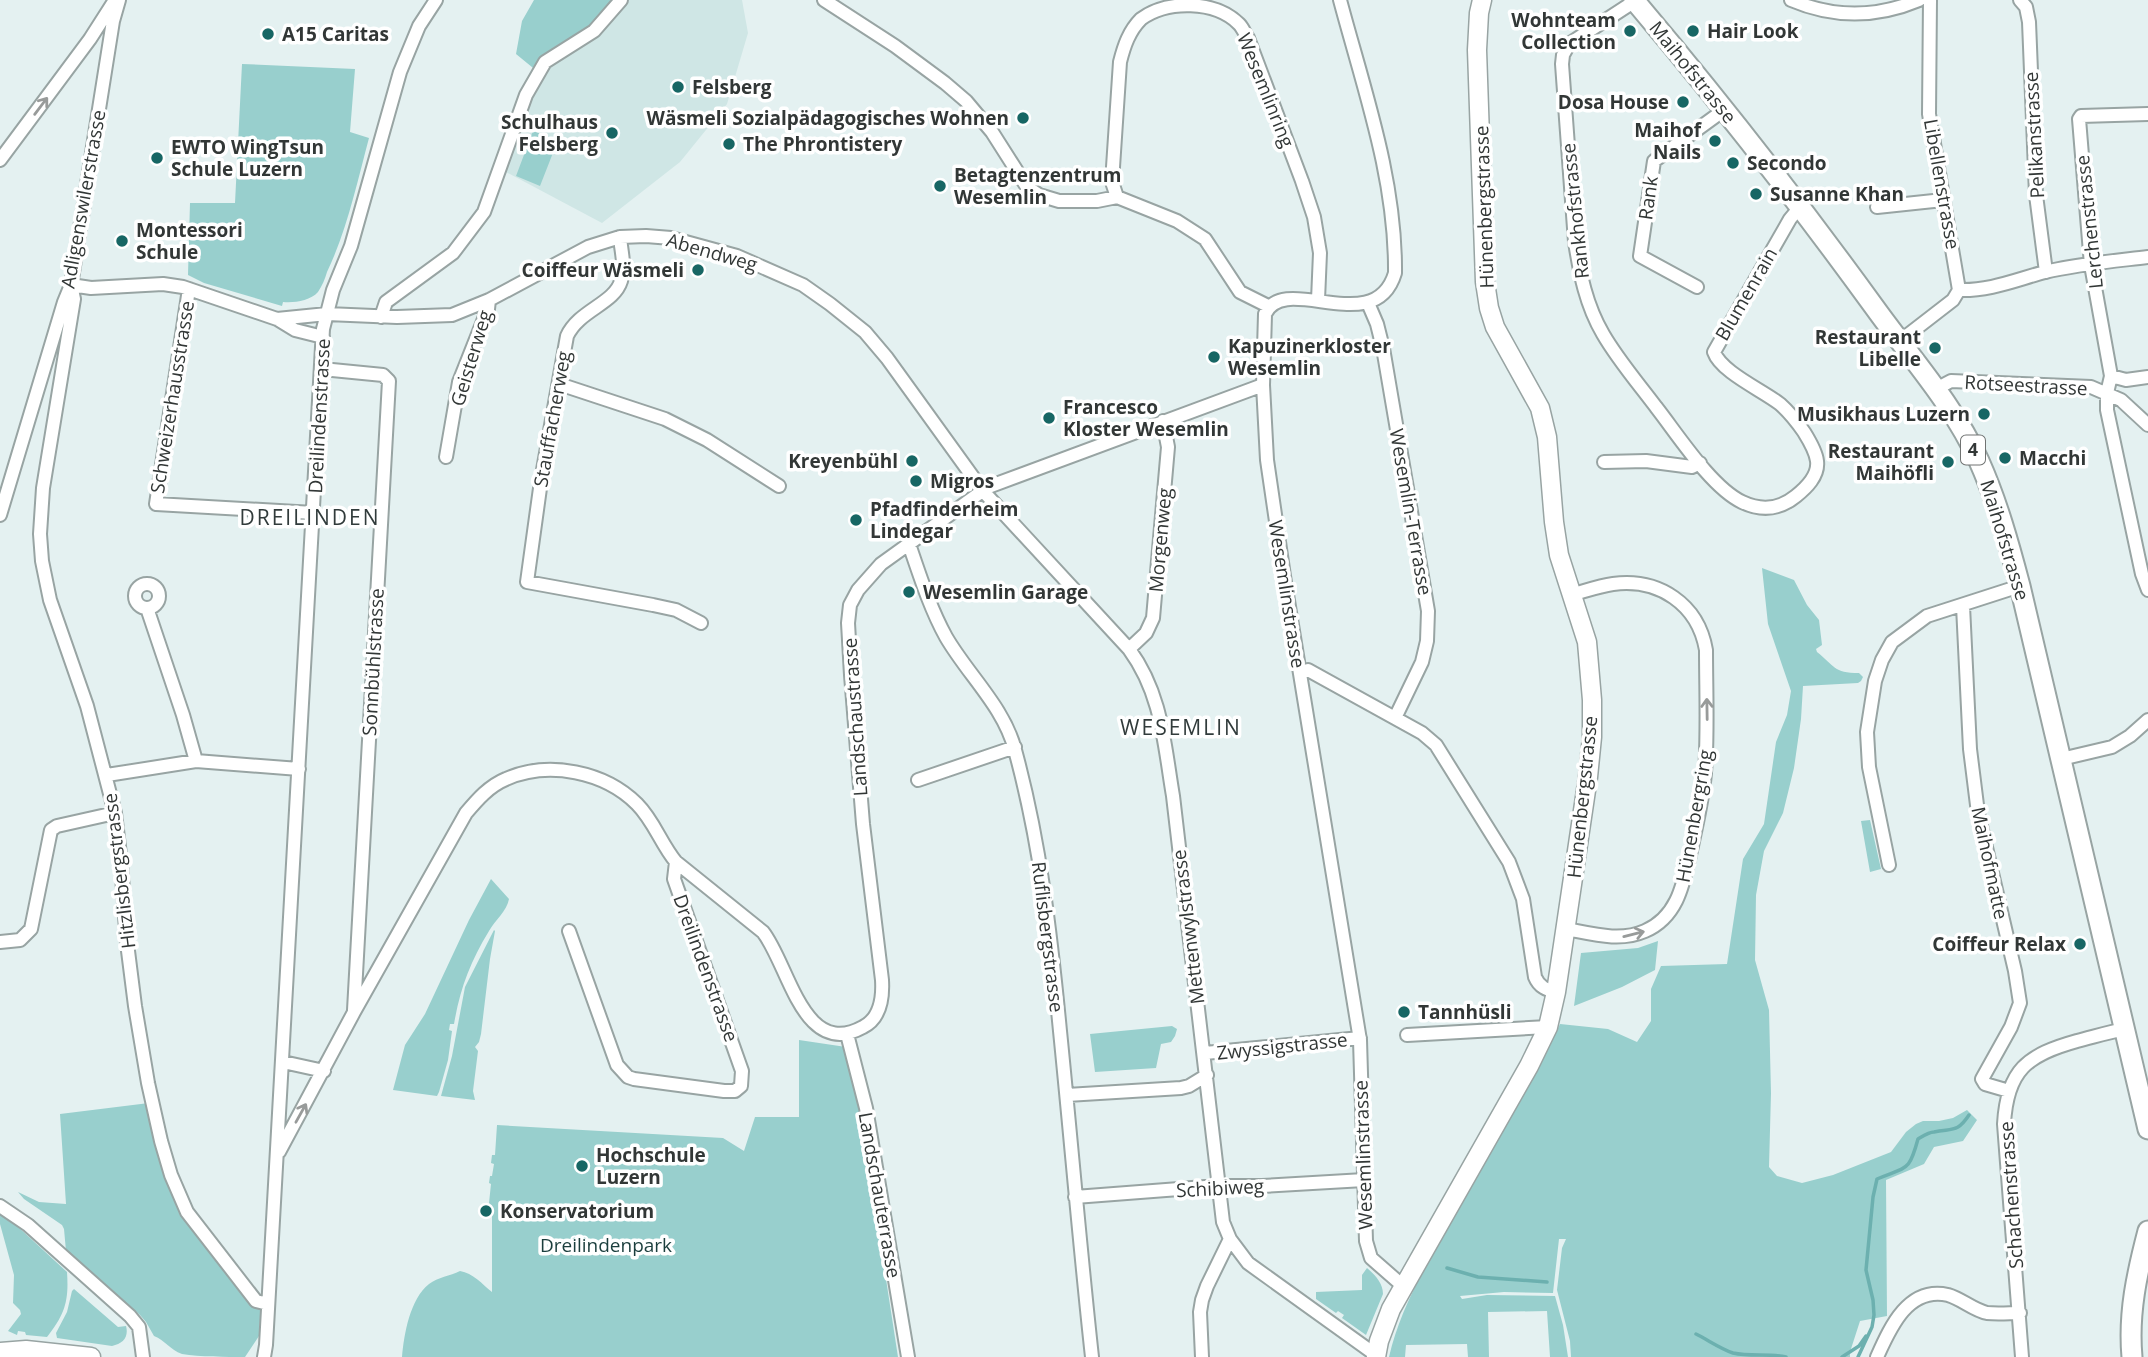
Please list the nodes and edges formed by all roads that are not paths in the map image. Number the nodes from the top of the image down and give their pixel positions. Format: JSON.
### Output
{"nodes":[{"id":1,"x":117,"y":0,"type":"edge"},
{"id":2,"x":436,"y":0,"type":"edge"},
{"id":3,"x":621,"y":0,"type":"edge"},
{"id":4,"x":824,"y":0,"type":"edge"},
{"id":5,"x":1340,"y":0,"type":"edge"},
{"id":6,"x":1482,"y":0,"type":"edge"},
{"id":7,"x":1791,"y":0,"type":"edge"},
{"id":8,"x":1919,"y":0,"type":"edge"},
{"id":9,"x":1930,"y":0,"type":"edge"},
{"id":10,"x":2020,"y":0,"type":"edge"},
{"id":11,"x":1634,"y":1,"type":"edge"},
{"id":12,"x":1724,"y":110,"type":"junction"},
{"id":13,"x":2148,"y":114,"type":"edge"},
{"id":14,"x":0,"y":160,"type":"edge"},
{"id":15,"x":1117,"y":197,"type":"junction"},
{"id":16,"x":1943,"y":200,"type":"junction"},
{"id":17,"x":1800,"y":207,"type":"junction"},
{"id":18,"x":1877,"y":207,"type":"dead end"},
{"id":19,"x":620,"y":237,"type":"junction"},
{"id":20,"x":2148,"y":257,"type":"edge"},
{"id":21,"x":2091,"y":265,"type":"junction"},
{"id":22,"x":2046,"y":272,"type":"junction"},
{"id":23,"x":71,"y":285,"type":"junction"},
{"id":24,"x":1697,"y":287,"type":"dead end"},
{"id":25,"x":189,"y":289,"type":"junction"},
{"id":26,"x":1959,"y":290,"type":"junction"},
{"id":27,"x":489,"y":300,"type":"junction"},
{"id":28,"x":1318,"y":300,"type":"junction"},
{"id":29,"x":1368,"y":303,"type":"junction"},
{"id":30,"x":1268,"y":306,"type":"junction"},
{"id":31,"x":327,"y":314,"type":"junction"},
{"id":32,"x":381,"y":317,"type":"junction"},
{"id":33,"x":277,"y":319,"type":"junction"},
{"id":34,"x":323,"y":337,"type":"junction"},
{"id":35,"x":1900,"y":341,"type":"junction"},
{"id":36,"x":323,"y":369,"type":"junction"},
{"id":37,"x":2111,"y":376,"type":"junction"},
{"id":38,"x":2148,"y":377,"type":"edge"},
{"id":39,"x":559,"y":384,"type":"junction"},
{"id":40,"x":1263,"y":385,"type":"junction"},
{"id":41,"x":1936,"y":389,"type":"junction"},
{"id":42,"x":2107,"y":393,"type":"junction"},
{"id":43,"x":1163,"y":421,"type":"junction"},
{"id":44,"x":2148,"y":425,"type":"edge"},
{"id":45,"x":446,"y":457,"type":"dead end"},
{"id":46,"x":1604,"y":462,"type":"dead end"},
{"id":47,"x":1700,"y":463,"type":"junction"},
{"id":48,"x":779,"y":486,"type":"dead end"},
{"id":49,"x":983,"y":491,"type":"junction"},
{"id":50,"x":1791,"y":501,"type":"joint"},
{"id":51,"x":314,"y":513,"type":"junction"},
{"id":52,"x":0,"y":515,"type":"edge"},
{"id":53,"x":909,"y":544,"type":"junction"},
{"id":54,"x":2021,"y":586,"type":"junction"},
{"id":55,"x":2148,"y":590,"type":"edge"},
{"id":56,"x":1570,"y":595,"type":"junction"},
{"id":57,"x":1963,"y":606,"type":"junction"},
{"id":58,"x":147,"y":608,"type":"dead end"},
{"id":59,"x":701,"y":623,"type":"dead end"},
{"id":60,"x":1129,"y":649,"type":"junction"},
{"id":61,"x":1300,"y":672,"type":"junction"},
{"id":62,"x":1395,"y":718,"type":"junction"},
{"id":63,"x":2148,"y":720,"type":"edge"},
{"id":64,"x":1015,"y":747,"type":"junction"},
{"id":65,"x":2061,"y":759,"type":"junction"},
{"id":66,"x":196,"y":761,"type":"junction"},
{"id":67,"x":299,"y":769,"type":"junction"},
{"id":68,"x":107,"y":775,"type":"junction"},
{"id":69,"x":918,"y":780,"type":"dead end"},
{"id":70,"x":115,"y":813,"type":"junction"},
{"id":71,"x":676,"y":862,"type":"junction"},
{"id":72,"x":1889,"y":865,"type":"dead end"},
{"id":73,"x":1566,"y":929,"type":"junction"},
{"id":74,"x":569,"y":931,"type":"dead end"},
{"id":75,"x":0,"y":942,"type":"edge"},
{"id":76,"x":1556,"y":992,"type":"junction"},
{"id":77,"x":354,"y":1012,"type":"junction"},
{"id":78,"x":1548,"y":1027,"type":"junction"},
{"id":79,"x":2126,"y":1029,"type":"junction"},
{"id":80,"x":847,"y":1034,"type":"junction"},
{"id":81,"x":1407,"y":1035,"type":"dead end"},
{"id":82,"x":1360,"y":1038,"type":"junction"},
{"id":83,"x":1205,"y":1054,"type":"junction"},
{"id":84,"x":283,"y":1062,"type":"junction"},
{"id":85,"x":324,"y":1071,"type":"junction"},
{"id":86,"x":1207,"y":1075,"type":"junction"},
{"id":87,"x":2009,"y":1091,"type":"junction"},
{"id":88,"x":1067,"y":1095,"type":"junction"},
{"id":89,"x":2148,"y":1129,"type":"edge"},
{"id":90,"x":278,"y":1156,"type":"junction"},
{"id":91,"x":1364,"y":1180,"type":"junction"},
{"id":92,"x":1218,"y":1186,"type":"junction"},
{"id":93,"x":1075,"y":1197,"type":"junction"},
{"id":94,"x":0,"y":1206,"type":"edge"},
{"id":95,"x":2148,"y":1231,"type":"edge"},
{"id":96,"x":1230,"y":1239,"type":"junction"},
{"id":97,"x":1403,"y":1286,"type":"junction"},
{"id":98,"x":268,"y":1304,"type":"junction"},
{"id":99,"x":2020,"y":1313,"type":"junction"},
{"id":100,"x":0,"y":1352,"type":"edge"},
{"id":101,"x":1376,"y":1356,"type":"edge"},
{"id":102,"x":90,"y":1357,"type":"edge"},
{"id":103,"x":143,"y":1357,"type":"edge"},
{"id":104,"x":264,"y":1357,"type":"edge"},
{"id":105,"x":908,"y":1357,"type":"edge"},
{"id":106,"x":1092,"y":1357,"type":"edge"},
{"id":107,"x":1202,"y":1357,"type":"edge"},
{"id":108,"x":1877,"y":1357,"type":"edge"},
{"id":109,"x":2022,"y":1357,"type":"edge"},
{"id":110,"x":2132,"y":1357,"type":"edge"}],
"edges":[{"from":14,"to":1,"type":"street","one_way":true},
{"from":1,"to":23,"type":"street","name":"Adligenswilerstrasse"},
{"from":2,"to":31,"type":"street","name":"Dreilindenstrasse"},
{"from":3,"to":32,"type":"street"},
{"from":4,"to":15,"type":"street"},
{"from":5,"to":29,"type":"street"},
{"from":6,"to":56,"type":"street","name":"Hünenbergstrasse"},
{"from":7,"to":8,"type":"street"},
{"from":9,"to":16,"type":"street","name":"Libellenstrasse"},
{"from":10,"to":22,"type":"street","name":"Pelikanstrasse"},
{"from":11,"to":12,"type":"main road","name":"Maihofstrasse","number":"4"},
{"from":11,"to":47,"type":"street","name":"Rankhofstrasse"},
{"from":12,"to":17,"type":"main road","name":"Maihofstrasse","number":"4"},
{"from":12,"to":24,"type":"street","name":"Rank"},
{"from":13,"to":21,"type":"street","name":"Lerchenstrasse"},
{"from":15,"to":28,"type":"street","name":"Wesemlinring"},
{"from":15,"to":30,"type":"street"},
{"from":16,"to":18,"type":"street"},
{"from":16,"to":26,"type":"street","name":"Libellenstrasse"},
{"from":17,"to":35,"type":"main road","name":"Maihofstrasse","number":"4"},
{"from":17,"to":50,"type":"street","name":"Blumenrain"},
{"from":19,"to":27,"type":"street","name":"Abendweg"},
{"from":19,"to":39,"type":"street","name":"Stauffacherweg"},
{"from":19,"to":49,"type":"street","name":"Abendweg"},
{"from":20,"to":21,"type":"street"},
{"from":21,"to":22,"type":"street"},
{"from":21,"to":37,"type":"street","name":"Lerchenstrasse"},
{"from":22,"to":26,"type":"street"},
{"from":23,"to":25,"type":"street","name":"Abendweg"},
{"from":23,"to":52,"type":"street","name":"Adligenswilerstrasse"},
{"from":23,"to":68,"type":"street","name":"Hitzlisbergstrasse"},
{"from":25,"to":33,"type":"street","name":"Abendweg"},
{"from":25,"to":51,"type":"street","name":"Schweizerhausstrasse"},
{"from":26,"to":35,"type":"street"},
{"from":27,"to":32,"type":"street","name":"Abendweg"},
{"from":27,"to":45,"type":"street","name":"Geisterweg"},
{"from":28,"to":29,"type":"street"},
{"from":28,"to":30,"type":"street"},
{"from":29,"to":62,"type":"street","name":"Wesemlin-Terrasse"},
{"from":30,"to":40,"type":"street","name":"Wesemlinstrasse"},
{"from":31,"to":32,"type":"street","name":"Abendweg"},
{"from":31,"to":33,"type":"street","name":"Abendweg"},
{"from":31,"to":34,"type":"street","name":"Dreilindenstrasse"},
{"from":33,"to":34,"type":"street","name":"Abendweg"},
{"from":34,"to":36,"type":"street","name":"Dreilindenstrasse"},
{"from":35,"to":41,"type":"main road","name":"Maihofstrasse","number":"4"},
{"from":36,"to":51,"type":"street","name":"Dreilindenstrasse"},
{"from":36,"to":77,"type":"street","name":"Sonnbühlstrasse"},
{"from":37,"to":38,"type":"street"},
{"from":37,"to":42,"type":"street","name":"Lerchenstrasse"},
{"from":39,"to":48,"type":"street"},
{"from":39,"to":59,"type":"street","name":"Stauffacherweg"},
{"from":40,"to":43,"type":"street","name":"Landschaustrasse"},
{"from":40,"to":61,"type":"street","name":"Wesemlinstrasse"},
{"from":41,"to":42,"type":"street","name":"Rotseestrasse"},
{"from":41,"to":54,"type":"main road","name":"Maihofstrasse","number":"4"},
{"from":42,"to":44,"type":"street","name":"Rotseestrasse"},
{"from":42,"to":55,"type":"street","name":"Lerchenstrasse"},
{"from":43,"to":49,"type":"street","name":"Landschaustrasse"},
{"from":43,"to":60,"type":"street","name":"Morgenweg"},
{"from":46,"to":47,"type":"street"},
{"from":47,"to":50,"type":"street","name":"Rankhofstrasse"},
{"from":49,"to":53,"type":"street","name":"Landschaustrasse"},
{"from":49,"to":60,"type":"street","name":"Mettenwylstrasse"},
{"from":51,"to":67,"type":"street","name":"Dreilindenstrasse"},
{"from":53,"to":64,"type":"street","name":"Ruflisbergstrasse"},
{"from":53,"to":80,"type":"street","name":"Landschaustrasse"},
{"from":54,"to":57,"type":"street"},
{"from":54,"to":65,"type":"main road","name":"Maihofstrasse","number":"4"},
{"from":56,"to":73,"type":"street","name":"Hünenbergstrasse"},
{"from":73,"to":56,"type":"street","name":"Hünenbergring","one_way":true},
{"from":57,"to":72,"type":"street"},
{"from":57,"to":87,"type":"street","name":"Maihofmatte"},
{"from":58,"to":66,"type":"street"},
{"from":60,"to":83,"type":"street","name":"Mettenwylstrasse"},
{"from":61,"to":62,"type":"street"},
{"from":61,"to":82,"type":"street","name":"Wesemlinstrasse"},
{"from":62,"to":76,"type":"street"},
{"from":63,"to":65,"type":"street"},
{"from":64,"to":69,"type":"street"},
{"from":64,"to":88,"type":"street","name":"Ruflisbergstrasse"},
{"from":65,"to":79,"type":"main road","name":"Maihofstrasse","number":"4"},
{"from":66,"to":67,"type":"street"},
{"from":66,"to":68,"type":"street"},
{"from":67,"to":84,"type":"street","name":"Dreilindenstrasse"},
{"from":68,"to":70,"type":"street","name":"Hitzlisbergstrasse"},
{"from":70,"to":75,"type":"street"},
{"from":70,"to":98,"type":"street","name":"Hitzlisbergstrasse"},
{"from":71,"to":74,"type":"street","name":"Dreilindenstrasse"},
{"from":71,"to":77,"type":"street","name":"Dreilindenstrasse"},
{"from":71,"to":80,"type":"street"},
{"from":73,"to":76,"type":"street","name":"Hünenbergstrasse"},
{"from":76,"to":78,"type":"street","name":"Hünenbergstrasse"},
{"from":77,"to":85,"type":"street","name":"Dreilindenstrasse"},
{"from":78,"to":81,"type":"street"},
{"from":78,"to":97,"type":"street","name":"Hünenbergstrasse"},
{"from":79,"to":87,"type":"street","name":"Schachenstrasse"},
{"from":79,"to":89,"type":"main road","name":"Maihofstrasse","number":"4"},
{"from":80,"to":105,"type":"street","name":"Landschauterrasse"},
{"from":82,"to":83,"type":"street","name":"Zwyssigstrasse"},
{"from":82,"to":91,"type":"street","name":"Wesemlinstrasse"},
{"from":83,"to":86,"type":"street","name":"Mettenwylstrasse"},
{"from":84,"to":85,"type":"street"},
{"from":84,"to":90,"type":"street","name":"Dreilindenstrasse"},
{"from":90,"to":85,"type":"street","name":"Dreilindenstrasse","one_way":true},
{"from":86,"to":88,"type":"street","name":"Zwyssigstrasse"},
{"from":86,"to":92,"type":"street","name":"Mettenwylstrasse"},
{"from":87,"to":99,"type":"street","name":"Schachenstrasse"},
{"from":88,"to":93,"type":"street","name":"Ruflisbergstrasse"},
{"from":90,"to":98,"type":"street"},
{"from":91,"to":92,"type":"street","name":"Schibiweg"},
{"from":91,"to":97,"type":"street","name":"Wesemlinstrasse"},
{"from":92,"to":93,"type":"street","name":"Schibiweg"},
{"from":92,"to":96,"type":"street","name":"Mettenwylstrasse"},
{"from":93,"to":106,"type":"street","name":"Ruflisbergstrasse"},
{"from":94,"to":103,"type":"street"},
{"from":95,"to":110,"type":"main road"},
{"from":96,"to":101,"type":"street","name":"Mettenwylstrasse"},
{"from":96,"to":107,"type":"street"},
{"from":97,"to":101,"type":"street","name":"Hünenbergstrasse"},
{"from":98,"to":104,"type":"street"},
{"from":99,"to":108,"type":"street"},
{"from":99,"to":109,"type":"street","name":"Schachenstrasse"},
{"from":100,"to":102,"type":"street"}]}
